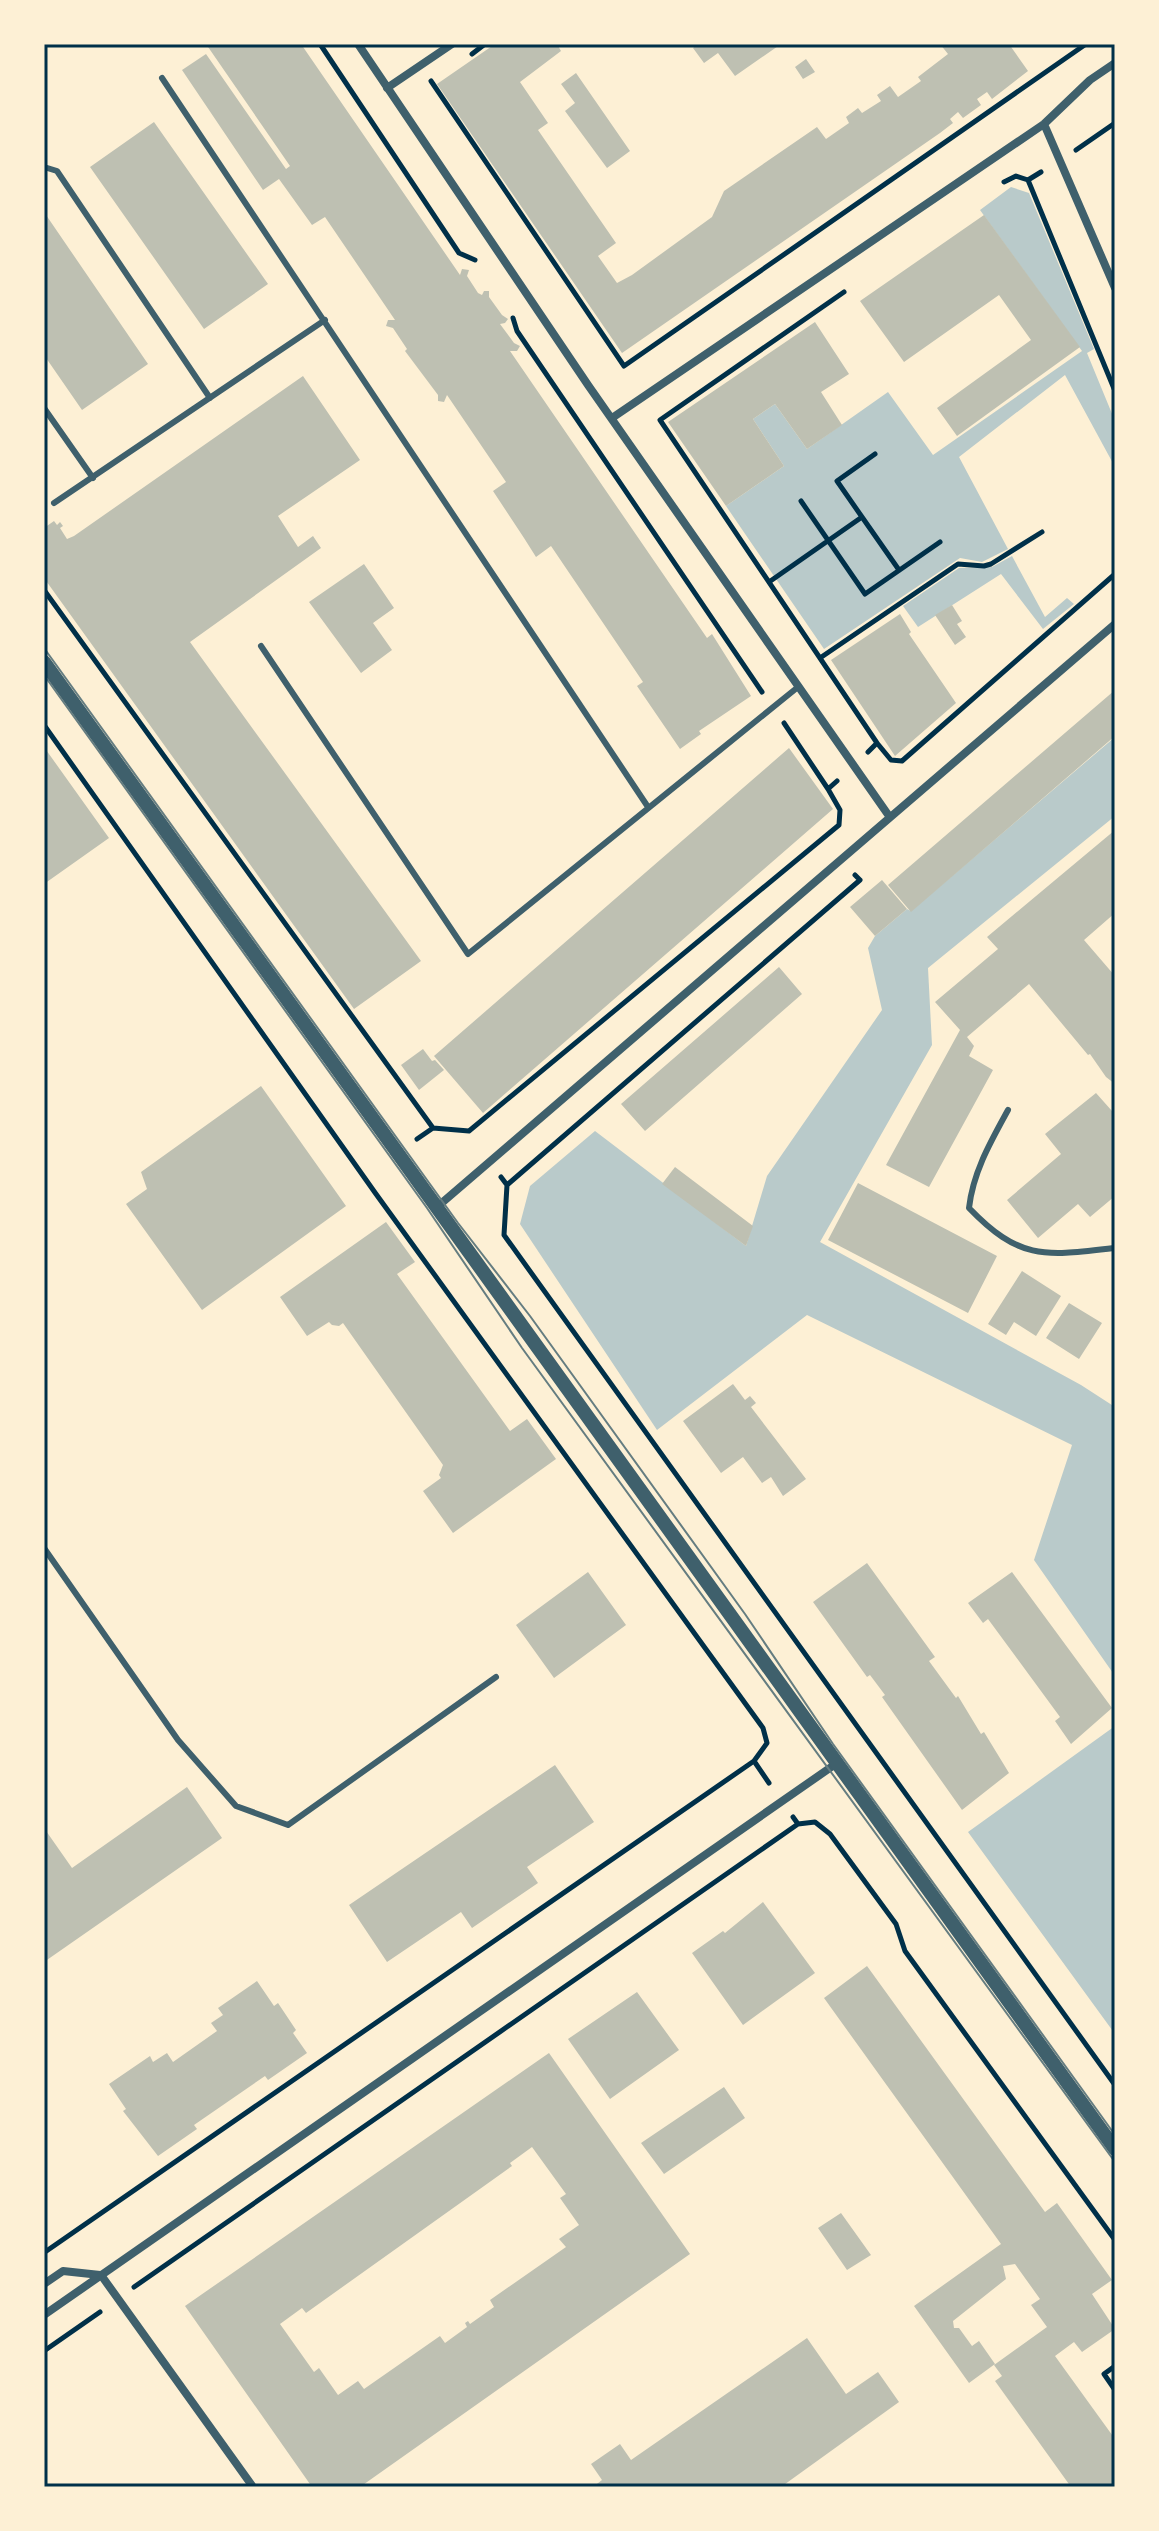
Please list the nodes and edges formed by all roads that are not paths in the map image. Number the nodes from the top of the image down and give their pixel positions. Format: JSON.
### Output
{"nodes":[{"id":1,"x":358,"y":44,"type":"edge"},
{"id":2,"x":452,"y":44,"type":"edge"},
{"id":3,"x":1115,"y":63,"type":"edge"},
{"id":4,"x":162,"y":78,"type":"dead end"},
{"id":5,"x":387,"y":88,"type":"junction"},
{"id":6,"x":1044,"y":124,"type":"junction"},
{"id":7,"x":44,"y":167,"type":"edge"},
{"id":8,"x":1115,"y":288,"type":"edge"},
{"id":9,"x":325,"y":320,"type":"junction"},
{"id":10,"x":210,"y":398,"type":"junction"},
{"id":11,"x":44,"y":408,"type":"edge"},
{"id":12,"x":612,"y":418,"type":"junction"},
{"id":13,"x":93,"y":478,"type":"junction"},
{"id":14,"x":54,"y":503,"type":"dead end"},
{"id":15,"x":1115,"y":624,"type":"edge"},
{"id":16,"x":261,"y":646,"type":"dead end"},
{"id":17,"x":44,"y":662,"type":"edge"},
{"id":18,"x":798,"y":687,"type":"junction"},
{"id":19,"x":648,"y":807,"type":"junction"},
{"id":20,"x":889,"y":816,"type":"junction"},
{"id":21,"x":1008,"y":1110,"type":"dead end"},
{"id":22,"x":437,"y":1207,"type":"junction"},
{"id":23,"x":1115,"y":1248,"type":"edge"},
{"id":24,"x":44,"y":1548,"type":"edge"},
{"id":25,"x":496,"y":1677,"type":"dead end"},
{"id":26,"x":837,"y":1763,"type":"junction"},
{"id":27,"x":1115,"y":2149,"type":"edge"},
{"id":28,"x":101,"y":2275,"type":"junction"},
{"id":29,"x":44,"y":2284,"type":"edge"},
{"id":30,"x":44,"y":2315,"type":"edge"},
{"id":31,"x":253,"y":2487,"type":"edge"}],
"edges":[{"from":1,"to":5,"type":"street"},
{"from":2,"to":5,"type":"street"},
{"from":3,"to":6,"type":"street"},
{"from":4,"to":9,"type":"lane"},
{"from":5,"to":12,"type":"street"},
{"from":6,"to":8,"type":"street"},
{"from":6,"to":12,"type":"street"},
{"from":7,"to":10,"type":"lane"},
{"from":9,"to":10,"type":"lane"},
{"from":9,"to":19,"type":"lane"},
{"from":10,"to":13,"type":"lane"},
{"from":11,"to":13,"type":"lane"},
{"from":12,"to":18,"type":"street"},
{"from":13,"to":14,"type":"lane"},
{"from":15,"to":20,"type":"street"},
{"from":16,"to":19,"type":"lane"},
{"from":17,"to":22,"type":"street"},
{"from":18,"to":19,"type":"lane"},
{"from":18,"to":20,"type":"street"},
{"from":20,"to":22,"type":"street"},
{"from":21,"to":23,"type":"lane"},
{"from":22,"to":26,"type":"street"},
{"from":24,"to":25,"type":"lane"},
{"from":26,"to":27,"type":"street"},
{"from":26,"to":28,"type":"street"},
{"from":28,"to":29,"type":"street"},
{"from":28,"to":30,"type":"street"},
{"from":28,"to":31,"type":"street"}]}
